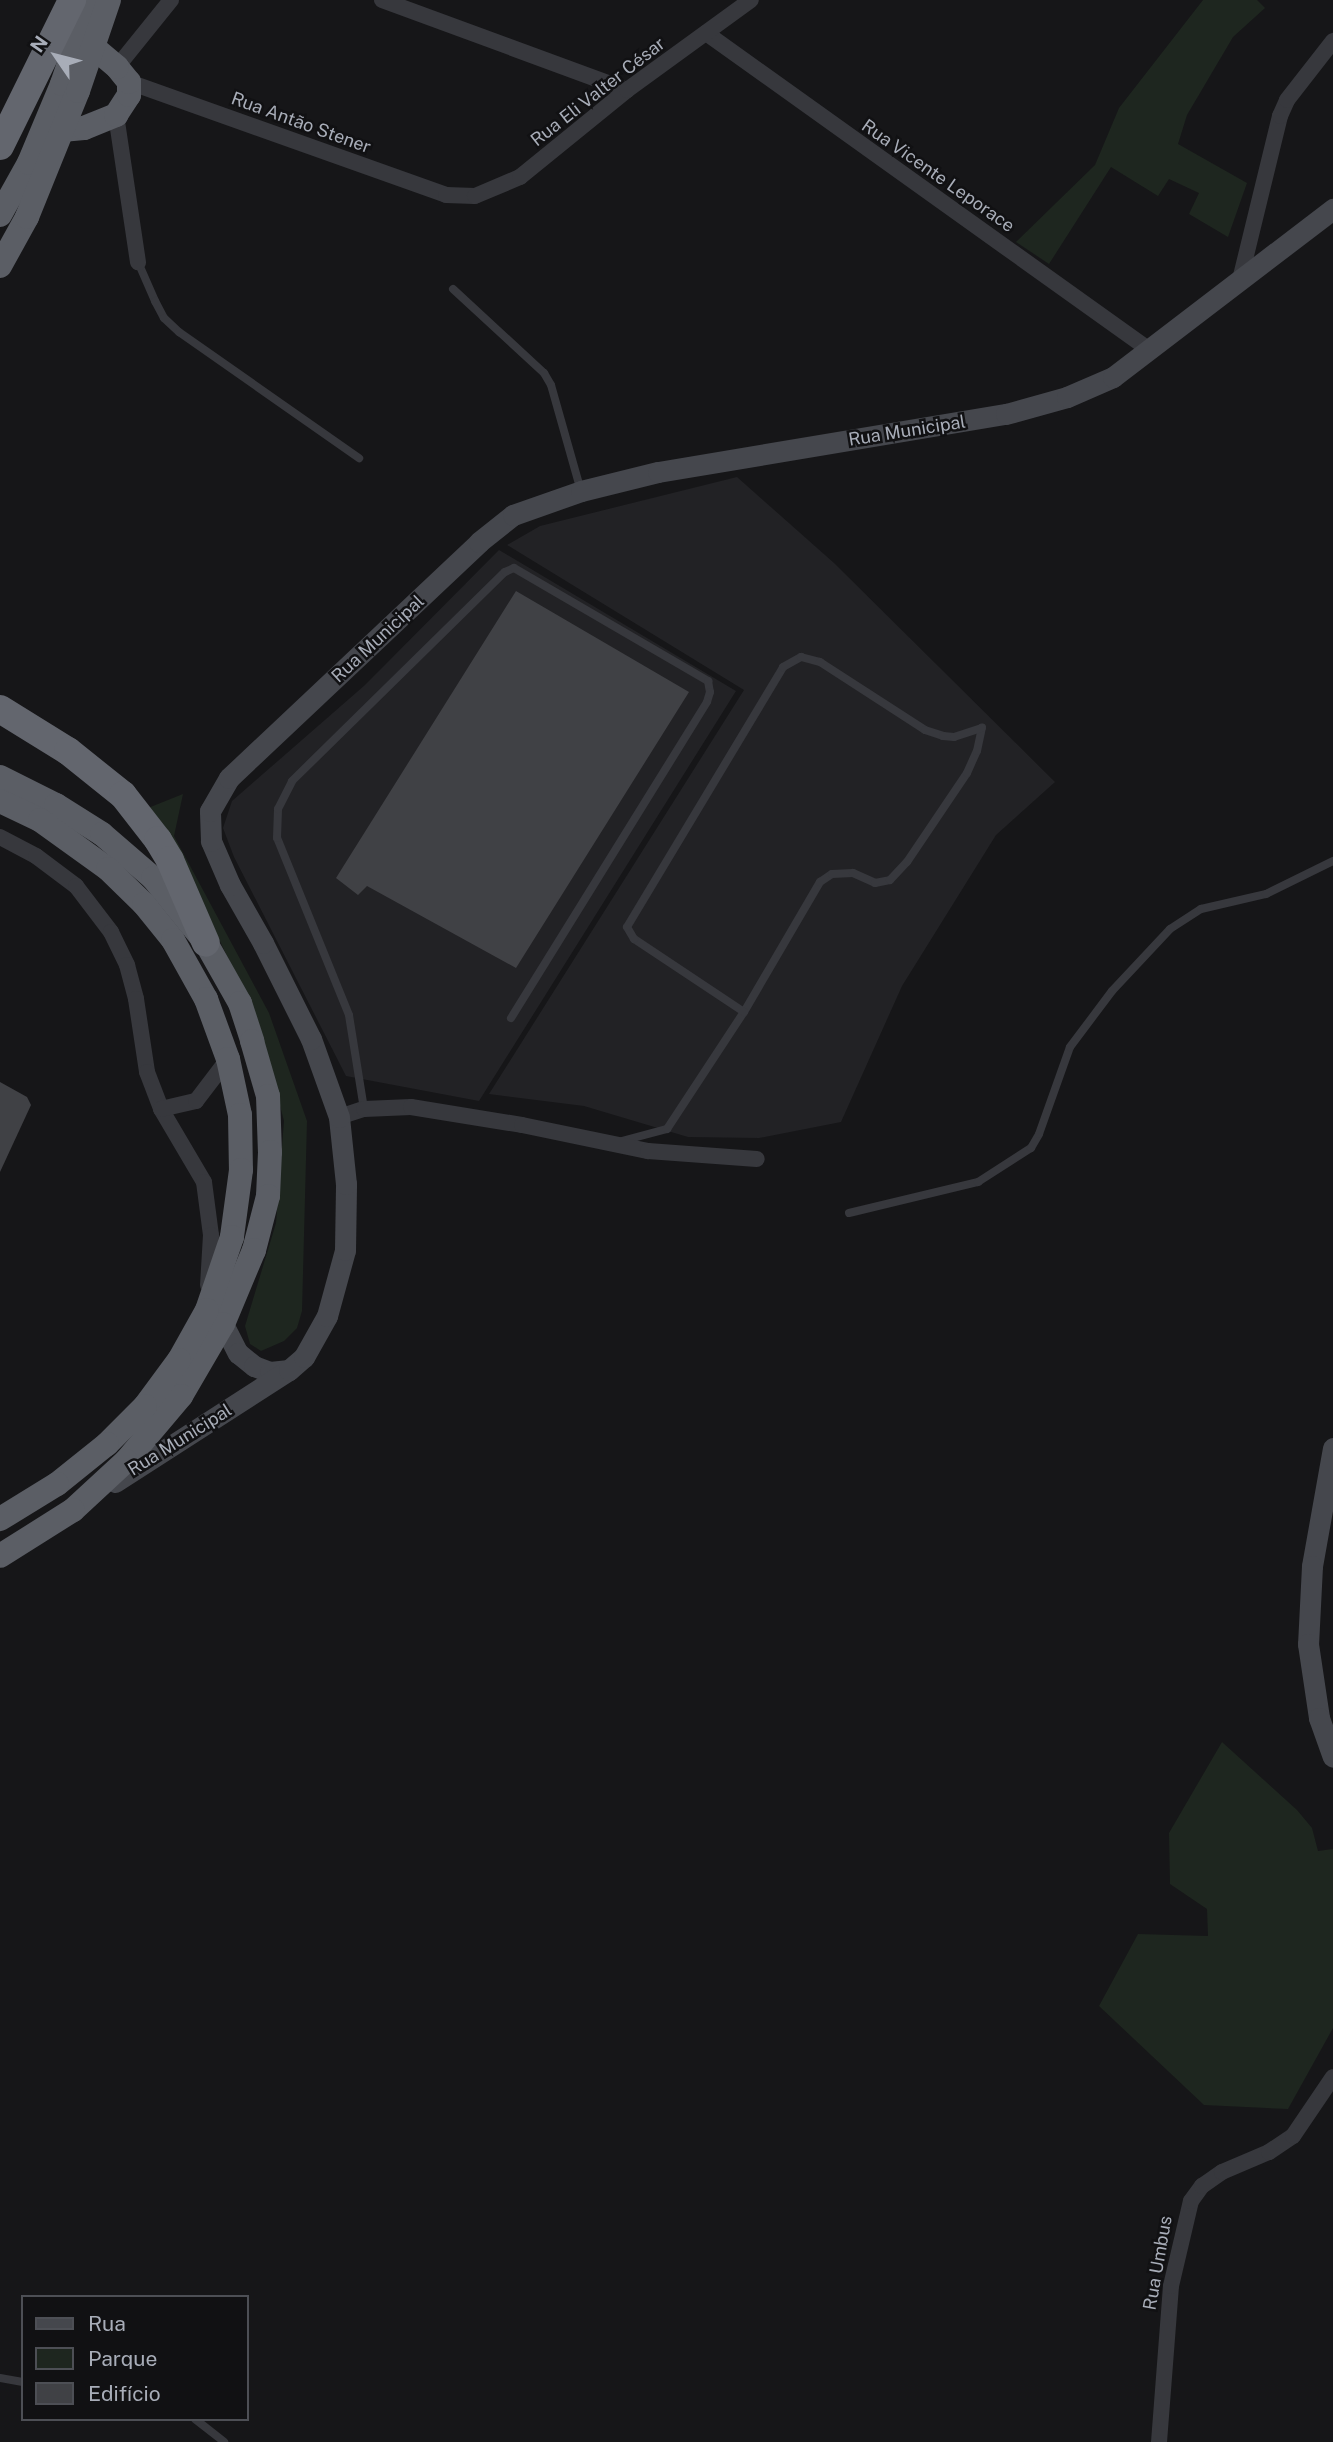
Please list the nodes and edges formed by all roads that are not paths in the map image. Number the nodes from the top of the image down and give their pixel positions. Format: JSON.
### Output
{"nodes":[{"id":1,"x":72,"y":0,"type":"edge"},
{"id":2,"x":91,"y":0,"type":"edge"},
{"id":3,"x":109,"y":0,"type":"edge"},
{"id":4,"x":172,"y":0,"type":"edge"},
{"id":5,"x":382,"y":0,"type":"edge"},
{"id":6,"x":751,"y":0,"type":"edge"},
{"id":7,"x":706,"y":33,"type":"junction"},
{"id":8,"x":1333,"y":41,"type":"edge"},
{"id":9,"x":94,"y":48,"type":"junction"},
{"id":10,"x":123,"y":74,"type":"junction"},
{"id":11,"x":627,"y":90,"type":"junction"},
{"id":12,"x":116,"y":116,"type":"junction"},
{"id":13,"x":62,"y":130,"type":"junction"},
{"id":14,"x":0,"y":146,"type":"edge"},
{"id":15,"x":461,"y":197,"type":"joint"},
{"id":16,"x":1333,"y":209,"type":"edge"},
{"id":17,"x":0,"y":215,"type":"edge"},
{"id":18,"x":138,"y":262,"type":"joint"},
{"id":19,"x":0,"y":266,"type":"edge"},
{"id":20,"x":1240,"y":280,"type":"junction"},
{"id":21,"x":453,"y":289,"type":"dead end"},
{"id":22,"x":1149,"y":349,"type":"junction"},
{"id":23,"x":359,"y":458,"type":"dead end"},
{"id":24,"x":580,"y":491,"type":"junction"},
{"id":25,"x":0,"y":709,"type":"edge"},
{"id":26,"x":0,"y":776,"type":"edge"},
{"id":27,"x":0,"y":801,"type":"edge"},
{"id":28,"x":0,"y":837,"type":"edge"},
{"id":29,"x":1333,"y":861,"type":"edge"},
{"id":30,"x":206,"y":943,"type":"junction"},
{"id":31,"x":744,"y":1012,"type":"junction"},
{"id":32,"x":511,"y":1018,"type":"dead end"},
{"id":33,"x":229,"y":1059,"type":"junction"},
{"id":34,"x":161,"y":1109,"type":"junction"},
{"id":35,"x":364,"y":1109,"type":"junction"},
{"id":36,"x":339,"y":1117,"type":"junction"},
{"id":37,"x":611,"y":1143,"type":"junction"},
{"id":38,"x":757,"y":1158,"type":"dead end"},
{"id":39,"x":849,"y":1213,"type":"dead end"},
{"id":40,"x":215,"y":1317,"type":"junction"},
{"id":41,"x":289,"y":1370,"type":"junction"},
{"id":42,"x":1333,"y":1448,"type":"edge"},
{"id":43,"x":73,"y":1510,"type":"junction"},
{"id":44,"x":0,"y":1520,"type":"edge"},
{"id":45,"x":0,"y":1556,"type":"edge"},
{"id":46,"x":1333,"y":1757,"type":"edge"},
{"id":47,"x":1333,"y":2077,"type":"edge"},
{"id":48,"x":0,"y":2378,"type":"edge"},
{"id":49,"x":21,"y":2382,"type":"edge"},
{"id":50,"x":197,"y":2421,"type":"edge"},
{"id":51,"x":223,"y":2442,"type":"edge"},
{"id":52,"x":1159,"y":2442,"type":"edge"}],
"edges":[{"from":1,"to":14,"type":"highway"},
{"from":2,"to":17,"type":"highway"},
{"from":3,"to":9,"type":"highway"},
{"from":4,"to":10,"type":"street"},
{"from":5,"to":11,"type":"street"},
{"from":6,"to":7,"type":"street","name":"Rua Eli Valter César"},
{"from":7,"to":11,"type":"street","name":"Rua Eli Valter César"},
{"from":7,"to":22,"type":"street","name":"Rua Vicente Leporace"},
{"from":8,"to":20,"type":"street"},
{"from":9,"to":10,"type":"highway"},
{"from":9,"to":13,"type":"highway"},
{"from":10,"to":12,"type":"highway"},
{"from":10,"to":15,"type":"street","name":"Rua Antão Stener"},
{"from":11,"to":15,"type":"street","name":"Rua Eli Valter César"},
{"from":12,"to":13,"type":"highway"},
{"from":12,"to":18,"type":"street"},
{"from":13,"to":19,"type":"highway"},
{"from":16,"to":20,"type":"main road","name":"Rua Municipal"},
{"from":18,"to":23,"type":"lane"},
{"from":20,"to":22,"type":"main road","name":"Rua Municipal"},
{"from":21,"to":24,"type":"lane"},
{"from":22,"to":24,"type":"main road","name":"Rua Municipal"},
{"from":24,"to":36,"type":"main road","name":"Rua Municipal"},
{"from":25,"to":30,"type":"highway"},
{"from":26,"to":30,"type":"highway"},
{"from":27,"to":33,"type":"highway"},
{"from":28,"to":34,"type":"street"},
{"from":29,"to":39,"type":"lane"},
{"from":30,"to":40,"type":"highway"},
{"from":31,"to":31,"type":"lane"},
{"from":31,"to":37,"type":"lane"},
{"from":32,"to":35,"type":"lane"},
{"from":33,"to":34,"type":"street"},
{"from":33,"to":40,"type":"highway"},
{"from":34,"to":40,"type":"street"},
{"from":35,"to":36,"type":"street"},
{"from":35,"to":37,"type":"street"},
{"from":36,"to":41,"type":"main road","name":"Rua Municipal"},
{"from":37,"to":38,"type":"street"},
{"from":40,"to":41,"type":"main road"},
{"from":40,"to":43,"type":"highway"},
{"from":40,"to":44,"type":"highway"},
{"from":41,"to":43,"type":"main road","name":"Rua Municipal"},
{"from":42,"to":46,"type":"main road"},
{"from":43,"to":45,"type":"highway"},
{"from":47,"to":52,"type":"street","name":"Rua Umbus"},
{"from":48,"to":49,"type":"lane"},
{"from":50,"to":51,"type":"lane"}]}
